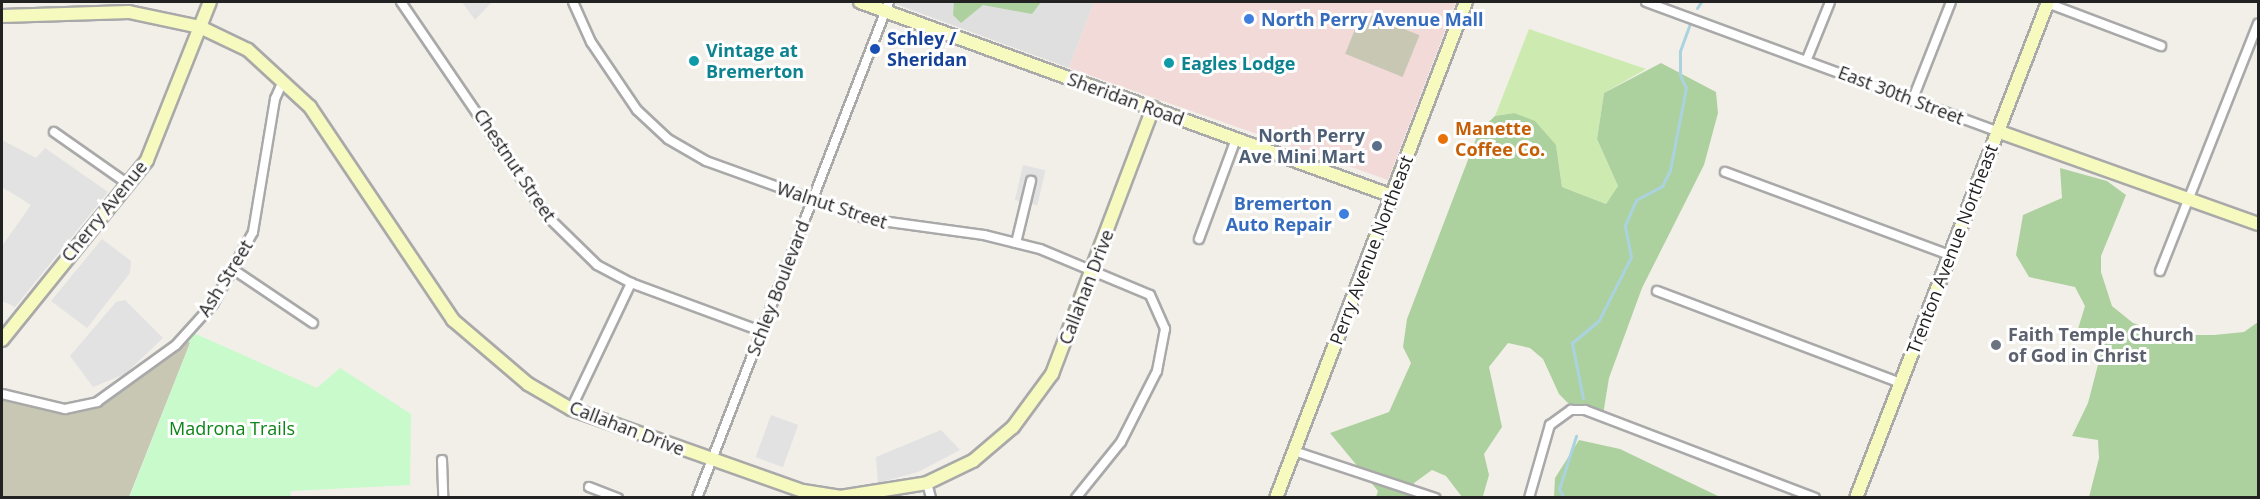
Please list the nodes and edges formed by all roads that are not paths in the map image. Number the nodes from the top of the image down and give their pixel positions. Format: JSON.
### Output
{"nodes":[{"id":1,"x":210,"y":2,"type":"edge"},
{"id":2,"x":401,"y":2,"type":"edge"},
{"id":3,"x":573,"y":2,"type":"edge"},
{"id":4,"x":860,"y":2,"type":"edge"},
{"id":5,"x":1466,"y":2,"type":"edge"},
{"id":6,"x":1646,"y":2,"type":"edge"},
{"id":7,"x":1830,"y":2,"type":"edge"},
{"id":8,"x":1951,"y":2,"type":"edge"},
{"id":9,"x":2047,"y":2,"type":"edge"},
{"id":10,"x":887,"y":6,"type":"edge"},
{"id":11,"x":2,"y":16,"type":"edge"},
{"id":12,"x":2259,"y":24,"type":"edge"},
{"id":13,"x":200,"y":27,"type":"junction"},
{"id":14,"x":2161,"y":46,"type":"dead end"},
{"id":15,"x":1807,"y":59,"type":"junction"},
{"id":16,"x":283,"y":81,"type":"junction"},
{"id":17,"x":1912,"y":101,"type":"junction"},
{"id":18,"x":1153,"y":108,"type":"junction"},
{"id":19,"x":1997,"y":131,"type":"junction"},
{"id":20,"x":54,"y":132,"type":"dead end"},
{"id":21,"x":1236,"y":139,"type":"junction"},
{"id":22,"x":1725,"y":172,"type":"dead end"},
{"id":23,"x":1031,"y":181,"type":"dead end"},
{"id":24,"x":128,"y":184,"type":"junction"},
{"id":25,"x":1392,"y":196,"type":"junction"},
{"id":26,"x":2190,"y":200,"type":"junction"},
{"id":27,"x":811,"y":201,"type":"junction"},
{"id":28,"x":2259,"y":224,"type":"edge"},
{"id":29,"x":1199,"y":239,"type":"dead end"},
{"id":30,"x":1016,"y":243,"type":"junction"},
{"id":31,"x":1949,"y":255,"type":"junction"},
{"id":32,"x":1094,"y":268,"type":"junction"},
{"id":33,"x":234,"y":270,"type":"junction"},
{"id":34,"x":2160,"y":271,"type":"dead end"},
{"id":35,"x":630,"y":283,"type":"junction"},
{"id":36,"x":1657,"y":291,"type":"dead end"},
{"id":37,"x":313,"y":322,"type":"dead end"},
{"id":38,"x":761,"y":331,"type":"junction"},
{"id":39,"x":2,"y":340,"type":"edge"},
{"id":40,"x":1900,"y":384,"type":"junction"},
{"id":41,"x":2,"y":394,"type":"edge"},
{"id":42,"x":571,"y":409,"type":"junction"},
{"id":43,"x":1294,"y":451,"type":"junction"},
{"id":44,"x":711,"y":459,"type":"junction"},
{"id":45,"x":442,"y":460,"type":"dead end"},
{"id":46,"x":927,"y":483,"type":"junction"},
{"id":47,"x":589,"y":486,"type":"dead end"},
{"id":48,"x":443,"y":498,"type":"edge"},
{"id":49,"x":618,"y":498,"type":"edge"},
{"id":50,"x":697,"y":498,"type":"edge"},
{"id":51,"x":931,"y":498,"type":"edge"},
{"id":52,"x":1076,"y":498,"type":"edge"},
{"id":53,"x":1276,"y":498,"type":"edge"},
{"id":54,"x":1434,"y":498,"type":"edge"},
{"id":55,"x":1529,"y":498,"type":"edge"},
{"id":56,"x":1815,"y":498,"type":"edge"},
{"id":57,"x":1856,"y":498,"type":"edge"}],
"edges":[{"from":1,"to":13,"type":"street","name":"Cherry Avenue"},
{"from":2,"to":35,"type":"street","name":"Chestnut Street"},
{"from":3,"to":27,"type":"street","name":"Walnut Street"},
{"from":4,"to":10,"type":"street","name":"Sheridan Road"},
{"from":5,"to":25,"type":"street","name":"Perry Avenue Northeast"},
{"from":6,"to":15,"type":"street","name":"East 30th Street"},
{"from":7,"to":15,"type":"street"},
{"from":8,"to":17,"type":"street"},
{"from":9,"to":14,"type":"street"},
{"from":9,"to":19,"type":"street","name":"Trenton Avenue Northeast"},
{"from":10,"to":18,"type":"street","name":"Sheridan Road"},
{"from":10,"to":27,"type":"street","name":"Schley Boulevard"},
{"from":11,"to":13,"type":"street","name":"Callahan Drive"},
{"from":12,"to":26,"type":"street"},
{"from":13,"to":16,"type":"street","name":"Callahan Drive"},
{"from":13,"to":24,"type":"street","name":"Cherry Avenue"},
{"from":15,"to":17,"type":"street","name":"East 30th Street"},
{"from":16,"to":33,"type":"street","name":"Ash Street"},
{"from":16,"to":42,"type":"street","name":"Callahan Drive"},
{"from":17,"to":19,"type":"street","name":"East 30th Street"},
{"from":18,"to":21,"type":"street","name":"Sheridan Road"},
{"from":18,"to":32,"type":"street","name":"Callahan Drive"},
{"from":19,"to":26,"type":"street","name":"East 30th Street"},
{"from":19,"to":31,"type":"street","name":"Trenton Avenue Northeast"},
{"from":20,"to":24,"type":"street"},
{"from":21,"to":25,"type":"street","name":"Sheridan Road"},
{"from":21,"to":29,"type":"street"},
{"from":22,"to":31,"type":"street"},
{"from":23,"to":30,"type":"street"},
{"from":24,"to":39,"type":"street","name":"Cherry Avenue"},
{"from":25,"to":43,"type":"street","name":"Perry Avenue Northeast"},
{"from":26,"to":28,"type":"street","name":"East 30th Street"},
{"from":26,"to":34,"type":"street"},
{"from":27,"to":30,"type":"street","name":"Walnut Street"},
{"from":27,"to":38,"type":"street","name":"Schley Boulevard"},
{"from":30,"to":32,"type":"street","name":"Walnut Street"},
{"from":31,"to":40,"type":"street","name":"Trenton Avenue Northeast"},
{"from":32,"to":46,"type":"street","name":"Callahan Drive"},
{"from":32,"to":52,"type":"street","name":"Walnut Street"},
{"from":33,"to":37,"type":"street"},
{"from":33,"to":41,"type":"street","name":"Ash Street"},
{"from":35,"to":38,"type":"street","name":"Chestnut Street"},
{"from":35,"to":42,"type":"street"},
{"from":36,"to":40,"type":"street"},
{"from":38,"to":44,"type":"street","name":"Schley Boulevard"},
{"from":40,"to":57,"type":"street","name":"Trenton Avenue Northeast"},
{"from":42,"to":44,"type":"street","name":"Callahan Drive"},
{"from":43,"to":53,"type":"street","name":"Perry Avenue Northeast"},
{"from":43,"to":54,"type":"street"},
{"from":44,"to":46,"type":"street","name":"Callahan Drive"},
{"from":44,"to":50,"type":"street","name":"Schley Boulevard"},
{"from":45,"to":48,"type":"street"},
{"from":46,"to":51,"type":"street"},
{"from":47,"to":49,"type":"street"},
{"from":55,"to":56,"type":"street"}]}
